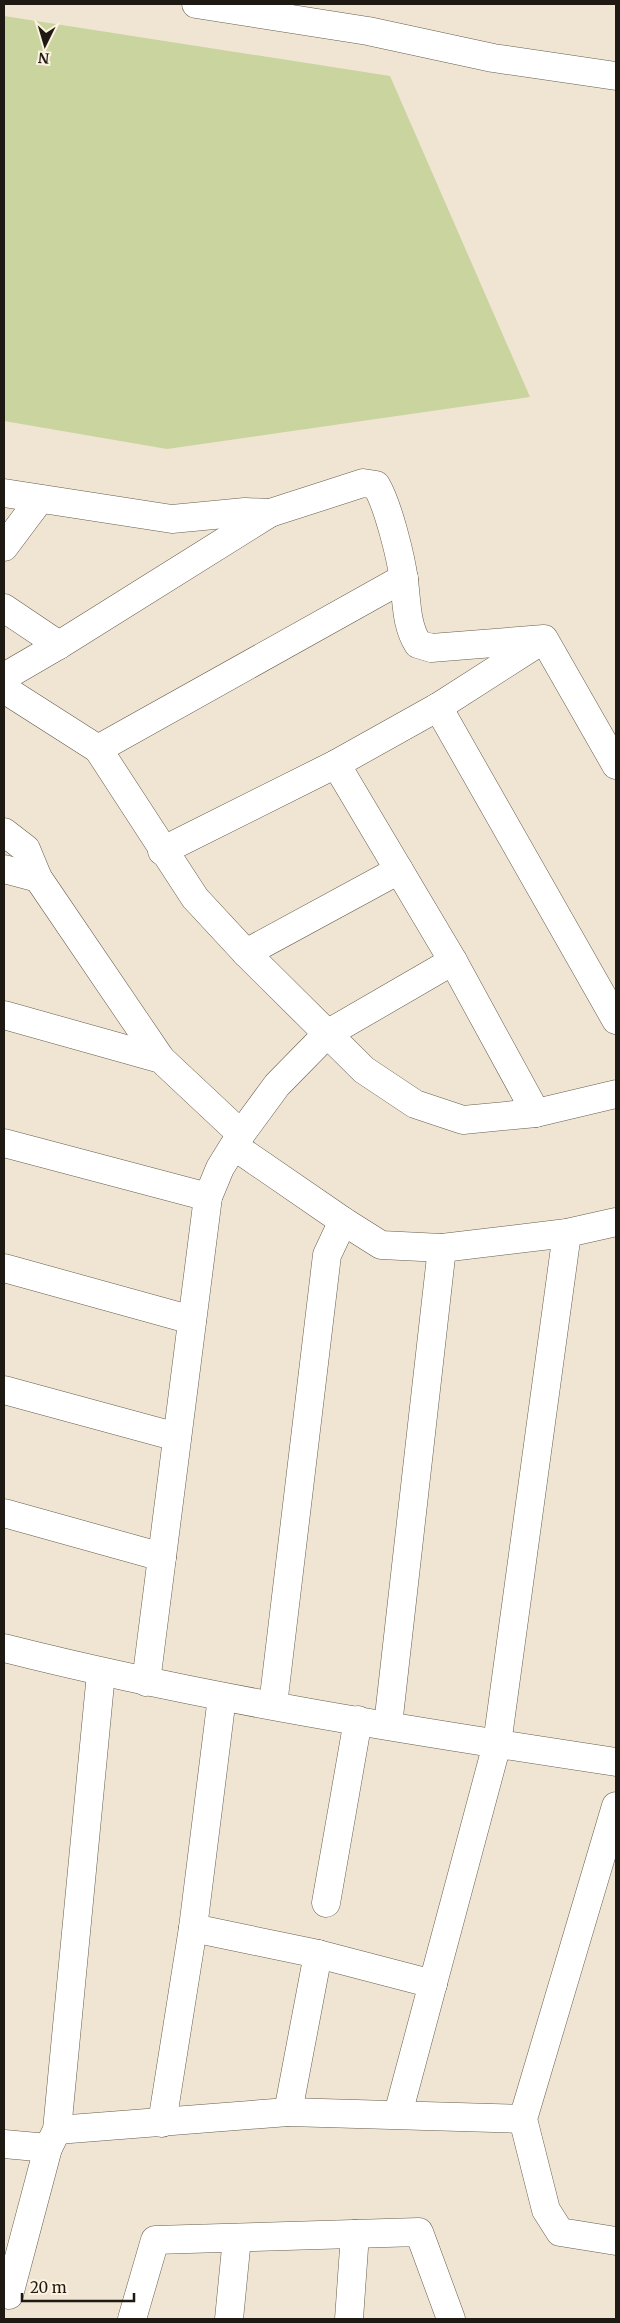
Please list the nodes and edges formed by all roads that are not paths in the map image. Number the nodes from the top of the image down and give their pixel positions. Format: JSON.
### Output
{"nodes":[{"id":1,"x":196,"y":4,"type":"edge"},
{"id":2,"x":616,"y":76,"type":"edge"},
{"id":3,"x":4,"y":493,"type":"edge"},
{"id":4,"x":40,"y":499,"type":"junction"},
{"id":5,"x":270,"y":514,"type":"junction"},
{"id":6,"x":4,"y":548,"type":"edge"},
{"id":7,"x":404,"y":578,"type":"junction"},
{"id":8,"x":4,"y":608,"type":"edge"},
{"id":9,"x":544,"y":639,"type":"junction"},
{"id":10,"x":59,"y":645,"type":"junction"},
{"id":11,"x":4,"y":677,"type":"edge"},
{"id":12,"x":4,"y":689,"type":"edge"},
{"id":13,"x":438,"y":708,"type":"junction"},
{"id":14,"x":98,"y":749,"type":"junction"},
{"id":15,"x":336,"y":764,"type":"junction"},
{"id":16,"x":616,"y":765,"type":"edge"},
{"id":17,"x":4,"y":832,"type":"edge"},
{"id":18,"x":162,"y":851,"type":"junction"},
{"id":19,"x":4,"y":870,"type":"edge"},
{"id":20,"x":399,"y":870,"type":"junction"},
{"id":21,"x":38,"y":878,"type":"junction"},
{"id":22,"x":246,"y":953,"type":"junction"},
{"id":23,"x":453,"y":961,"type":"junction"},
{"id":24,"x":4,"y":1016,"type":"edge"},
{"id":25,"x":616,"y":1020,"type":"edge"},
{"id":26,"x":327,"y":1034,"type":"junction"},
{"id":27,"x":160,"y":1059,"type":"junction"},
{"id":28,"x":616,"y":1094,"type":"edge"},
{"id":29,"x":536,"y":1113,"type":"junction"},
{"id":30,"x":237,"y":1140,"type":"junction"},
{"id":31,"x":4,"y":1143,"type":"edge"},
{"id":32,"x":208,"y":1197,"type":"junction"},
{"id":33,"x":343,"y":1221,"type":"junction"},
{"id":34,"x":616,"y":1222,"type":"edge"},
{"id":35,"x":567,"y":1233,"type":"junction"},
{"id":36,"x":442,"y":1248,"type":"junction"},
{"id":37,"x":4,"y":1268,"type":"edge"},
{"id":38,"x":192,"y":1320,"type":"junction"},
{"id":39,"x":4,"y":1390,"type":"edge"},
{"id":40,"x":177,"y":1437,"type":"junction"},
{"id":41,"x":4,"y":1513,"type":"edge"},
{"id":42,"x":162,"y":1557,"type":"junction"},
{"id":43,"x":4,"y":1648,"type":"edge"},
{"id":44,"x":101,"y":1673,"type":"junction"},
{"id":45,"x":146,"y":1682,"type":"junction"},
{"id":46,"x":222,"y":1697,"type":"junction"},
{"id":47,"x":273,"y":1705,"type":"junction"},
{"id":48,"x":358,"y":1720,"type":"junction"},
{"id":49,"x":388,"y":1725,"type":"junction"},
{"id":50,"x":497,"y":1744,"type":"junction"},
{"id":51,"x":616,"y":1762,"type":"edge"},
{"id":52,"x":616,"y":1806,"type":"edge"},
{"id":53,"x":326,"y":1903,"type":"dead end"},
{"id":54,"x":193,"y":1928,"type":"junction"},
{"id":55,"x":318,"y":1954,"type":"junction"},
{"id":56,"x":433,"y":1984,"type":"junction"},
{"id":57,"x":288,"y":2112,"type":"junction"},
{"id":58,"x":398,"y":2114,"type":"junction"},
{"id":59,"x":523,"y":2119,"type":"junction"},
{"id":60,"x":162,"y":2123,"type":"junction"},
{"id":61,"x":53,"y":2139,"type":"junction"},
{"id":62,"x":4,"y":2144,"type":"edge"},
{"id":63,"x":355,"y":2234,"type":"junction"},
{"id":64,"x":237,"y":2238,"type":"junction"},
{"id":65,"x":616,"y":2241,"type":"edge"},
{"id":66,"x":9,"y":2280,"type":"edge"},
{"id":67,"x":132,"y":2319,"type":"edge"},
{"id":68,"x":229,"y":2319,"type":"edge"},
{"id":69,"x":349,"y":2319,"type":"edge"},
{"id":70,"x":451,"y":2319,"type":"edge"}],
"edges":[{"from":1,"to":2,"type":"street"},
{"from":3,"to":4,"type":"street"},
{"from":4,"to":5,"type":"street"},
{"from":4,"to":6,"type":"street"},
{"from":5,"to":7,"type":"street"},
{"from":5,"to":10,"type":"street"},
{"from":7,"to":9,"type":"street"},
{"from":7,"to":14,"type":"street"},
{"from":8,"to":10,"type":"street"},
{"from":9,"to":13,"type":"street"},
{"from":9,"to":16,"type":"street"},
{"from":10,"to":11,"type":"street"},
{"from":12,"to":14,"type":"street"},
{"from":13,"to":15,"type":"street"},
{"from":13,"to":25,"type":"street"},
{"from":14,"to":18,"type":"street"},
{"from":15,"to":18,"type":"street"},
{"from":15,"to":20,"type":"street"},
{"from":17,"to":21,"type":"street"},
{"from":18,"to":22,"type":"street"},
{"from":19,"to":21,"type":"street"},
{"from":20,"to":22,"type":"street"},
{"from":20,"to":23,"type":"street"},
{"from":21,"to":27,"type":"street"},
{"from":22,"to":26,"type":"street"},
{"from":23,"to":26,"type":"street"},
{"from":23,"to":29,"type":"street"},
{"from":24,"to":27,"type":"street"},
{"from":26,"to":29,"type":"street"},
{"from":26,"to":30,"type":"street"},
{"from":27,"to":30,"type":"street"},
{"from":28,"to":29,"type":"street"},
{"from":30,"to":32,"type":"street"},
{"from":30,"to":33,"type":"street"},
{"from":31,"to":32,"type":"street"},
{"from":32,"to":38,"type":"street"},
{"from":33,"to":36,"type":"street"},
{"from":33,"to":47,"type":"street"},
{"from":34,"to":35,"type":"street"},
{"from":35,"to":36,"type":"street"},
{"from":35,"to":50,"type":"street"},
{"from":36,"to":49,"type":"street"},
{"from":37,"to":38,"type":"street"},
{"from":38,"to":40,"type":"street"},
{"from":39,"to":40,"type":"street"},
{"from":40,"to":42,"type":"street"},
{"from":41,"to":42,"type":"street"},
{"from":42,"to":45,"type":"street"},
{"from":43,"to":44,"type":"street"},
{"from":44,"to":45,"type":"street"},
{"from":44,"to":61,"type":"street"},
{"from":45,"to":46,"type":"street"},
{"from":46,"to":47,"type":"street"},
{"from":46,"to":54,"type":"street"},
{"from":47,"to":48,"type":"street"},
{"from":48,"to":49,"type":"street"},
{"from":48,"to":53,"type":"street"},
{"from":49,"to":50,"type":"street"},
{"from":50,"to":51,"type":"street"},
{"from":50,"to":56,"type":"street"},
{"from":52,"to":59,"type":"street"},
{"from":54,"to":55,"type":"street"},
{"from":54,"to":60,"type":"street"},
{"from":55,"to":56,"type":"street"},
{"from":55,"to":57,"type":"street"},
{"from":56,"to":58,"type":"street"},
{"from":57,"to":58,"type":"street"},
{"from":57,"to":60,"type":"street"},
{"from":58,"to":59,"type":"street"},
{"from":59,"to":65,"type":"street"},
{"from":60,"to":61,"type":"street"},
{"from":61,"to":62,"type":"street"},
{"from":61,"to":66,"type":"street"},
{"from":63,"to":64,"type":"street"},
{"from":63,"to":69,"type":"street"},
{"from":63,"to":70,"type":"street"},
{"from":64,"to":67,"type":"street"},
{"from":64,"to":68,"type":"street"}]}
